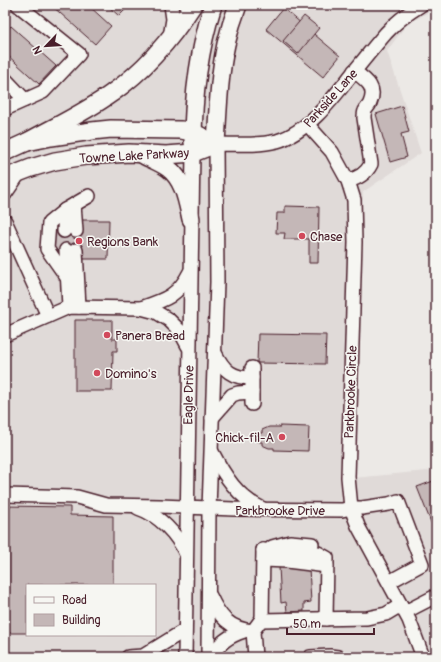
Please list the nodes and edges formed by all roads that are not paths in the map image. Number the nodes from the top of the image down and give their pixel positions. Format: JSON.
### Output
{"nodes":[{"id":1,"x":18,"y":5,"type":"edge"},
{"id":2,"x":171,"y":5,"type":"edge"},
{"id":3,"x":193,"y":5,"type":"edge"},
{"id":4,"x":213,"y":5,"type":"edge"},
{"id":5,"x":238,"y":5,"type":"edge"},
{"id":6,"x":421,"y":5,"type":"edge"},
{"id":7,"x":406,"y":9,"type":"edge"},
{"id":8,"x":170,"y":36,"type":"junction"},
{"id":9,"x":354,"y":71,"type":"junction"},
{"id":10,"x":5,"y":79,"type":"edge"},
{"id":11,"x":25,"y":100,"type":"junction"},
{"id":12,"x":5,"y":109,"type":"edge"},
{"id":13,"x":307,"y":124,"type":"junction"},
{"id":14,"x":193,"y":132,"type":"junction"},
{"id":15,"x":28,"y":142,"type":"junction"},
{"id":16,"x":216,"y":144,"type":"junction"},
{"id":17,"x":5,"y":152,"type":"edge"},
{"id":18,"x":139,"y":154,"type":"junction"},
{"id":19,"x":192,"y":154,"type":"junction"},
{"id":20,"x":13,"y":175,"type":"edge"},
{"id":21,"x":348,"y":181,"type":"junction"},
{"id":22,"x":5,"y":194,"type":"edge"},
{"id":23,"x":89,"y":196,"type":"dead end"},
{"id":24,"x":69,"y":208,"type":"junction"},
{"id":25,"x":191,"y":219,"type":"junction"},
{"id":26,"x":5,"y":222,"type":"edge"},
{"id":27,"x":68,"y":231,"type":"tunnel mouth"},
{"id":28,"x":190,"y":272,"type":"junction"},
{"id":29,"x":68,"y":279,"type":"junction"},
{"id":30,"x":74,"y":307,"type":"junction"},
{"id":31,"x":141,"y":308,"type":"junction"},
{"id":32,"x":48,"y":316,"type":"junction"},
{"id":33,"x":5,"y":335,"type":"edge"},
{"id":34,"x":189,"y":347,"type":"junction"},
{"id":35,"x":214,"y":353,"type":"junction"},
{"id":36,"x":212,"y":418,"type":"junction"},
{"id":37,"x":211,"y":450,"type":"junction"},
{"id":38,"x":5,"y":495,"type":"edge"},
{"id":39,"x":130,"y":506,"type":"junction"},
{"id":40,"x":187,"y":507,"type":"junction"},
{"id":41,"x":351,"y":508,"type":"junction"},
{"id":42,"x":209,"y":509,"type":"junction"},
{"id":43,"x":264,"y":510,"type":"junction"},
{"id":44,"x":186,"y":554,"type":"junction"},
{"id":45,"x":263,"y":555,"type":"junction"},
{"id":46,"x":327,"y":562,"type":"junction"},
{"id":47,"x":389,"y":582,"type":"junction"},
{"id":48,"x":208,"y":593,"type":"junction"},
{"id":49,"x":436,"y":596,"type":"edge"},
{"id":50,"x":403,"y":609,"type":"junction"},
{"id":51,"x":326,"y":619,"type":"junction"},
{"id":52,"x":262,"y":620,"type":"junction"},
{"id":53,"x":185,"y":630,"type":"junction"},
{"id":54,"x":249,"y":631,"type":"junction"},
{"id":55,"x":144,"y":656,"type":"edge"},
{"id":56,"x":128,"y":657,"type":"edge"},
{"id":57,"x":185,"y":657,"type":"edge"},
{"id":58,"x":209,"y":657,"type":"edge"},
{"id":59,"x":255,"y":657,"type":"edge"},
{"id":60,"x":310,"y":657,"type":"edge"},
{"id":61,"x":338,"y":657,"type":"edge"},
{"id":62,"x":423,"y":657,"type":"edge"}],
"edges":[{"from":1,"to":11,"type":"street"},
{"from":2,"to":8,"type":"street"},
{"from":3,"to":8,"type":"main road"},
{"from":4,"to":14,"type":"main road","name":"Towne Lake Parkway"},
{"from":5,"to":16,"type":"main road"},
{"from":6,"to":7,"type":"street","name":"Parkside Lane"},
{"from":7,"to":9,"type":"street","name":"Parkside Lane"},
{"from":8,"to":15,"type":"main road"},
{"from":9,"to":13,"type":"street","name":"Parkside Lane"},
{"from":9,"to":21,"type":"street"},
{"from":10,"to":11,"type":"street"},
{"from":11,"to":12,"type":"street"},
{"from":13,"to":16,"type":"street","name":"Parkside Lane"},
{"from":13,"to":21,"type":"street","name":"Parkbrooke Circle"},
{"from":14,"to":15,"type":"main road","name":"Towne Lake Parkway"},
{"from":14,"to":16,"type":"main road","name":"Towne Lake Parkway"},
{"from":14,"to":19,"type":"main road","name":"Eagle Drive"},
{"from":15,"to":17,"type":"main road","name":"Towne Lake Parkway"},
{"from":16,"to":19,"type":"main road","name":"Towne Lake Parkway"},
{"from":16,"to":35,"type":"street","name":"Eagle Drive"},
{"from":18,"to":19,"type":"main road","name":"Towne Lake Parkway"},
{"from":18,"to":20,"type":"main road","name":"Towne Lake Parkway"},
{"from":18,"to":25,"type":"main road"},
{"from":19,"to":25,"type":"street","name":"Eagle Drive"},
{"from":20,"to":22,"type":"street"},
{"from":21,"to":41,"type":"street","name":"Parkbrooke Circle"},
{"from":23,"to":24,"type":"street"},
{"from":24,"to":27,"type":"street"},
{"from":24,"to":29,"type":"street"},
{"from":25,"to":28,"type":"street","name":"Eagle Drive"},
{"from":26,"to":32,"type":"street"},
{"from":28,"to":31,"type":"street"},
{"from":28,"to":34,"type":"street","name":"Eagle Drive"},
{"from":29,"to":30,"type":"street"},
{"from":29,"to":30,"type":"street"},
{"from":30,"to":31,"type":"street"},
{"from":30,"to":32,"type":"street"},
{"from":31,"to":34,"type":"street"},
{"from":32,"to":33,"type":"street"},
{"from":34,"to":40,"type":"street","name":"Eagle Drive"},
{"from":35,"to":36,"type":"street","name":"Eagle Drive"},
{"from":35,"to":36,"type":"street"},
{"from":36,"to":37,"type":"street","name":"Eagle Drive"},
{"from":37,"to":42,"type":"street","name":"Eagle Drive"},
{"from":37,"to":43,"type":"street"},
{"from":38,"to":39,"type":"street"},
{"from":39,"to":40,"type":"street","name":"Parkbrooke Drive"},
{"from":39,"to":44,"type":"street"},
{"from":40,"to":42,"type":"street","name":"Parkbrooke Drive"},
{"from":40,"to":44,"type":"street","name":"Eagle Drive"},
{"from":41,"to":43,"type":"street","name":"Parkbrooke Drive"},
{"from":41,"to":47,"type":"street","name":"Parkbrooke Circle"},
{"from":41,"to":47,"type":"street","name":"Parkbrooke Drive"},
{"from":42,"to":43,"type":"street","name":"Parkbrooke Drive"},
{"from":42,"to":48,"type":"street","name":"Eagle Drive"},
{"from":44,"to":53,"type":"street","name":"Eagle Drive"},
{"from":45,"to":46,"type":"street"},
{"from":45,"to":46,"type":"street"},
{"from":45,"to":52,"type":"street"},
{"from":46,"to":51,"type":"street"},
{"from":47,"to":50,"type":"street","name":"Parkbrooke Circle"},
{"from":48,"to":54,"type":"street"},
{"from":48,"to":58,"type":"street","name":"Eagle Drive"},
{"from":49,"to":50,"type":"street"},
{"from":50,"to":51,"type":"street"},
{"from":50,"to":62,"type":"street","name":"Parkbrooke Circle"},
{"from":51,"to":52,"type":"street"},
{"from":52,"to":54,"type":"street"},
{"from":53,"to":55,"type":"street"},
{"from":53,"to":57,"type":"street","name":"Eagle Drive"},
{"from":54,"to":58,"type":"street"},
{"from":54,"to":59,"type":"street"},
{"from":55,"to":56,"type":"street"},
{"from":60,"to":61,"type":"street"}]}
